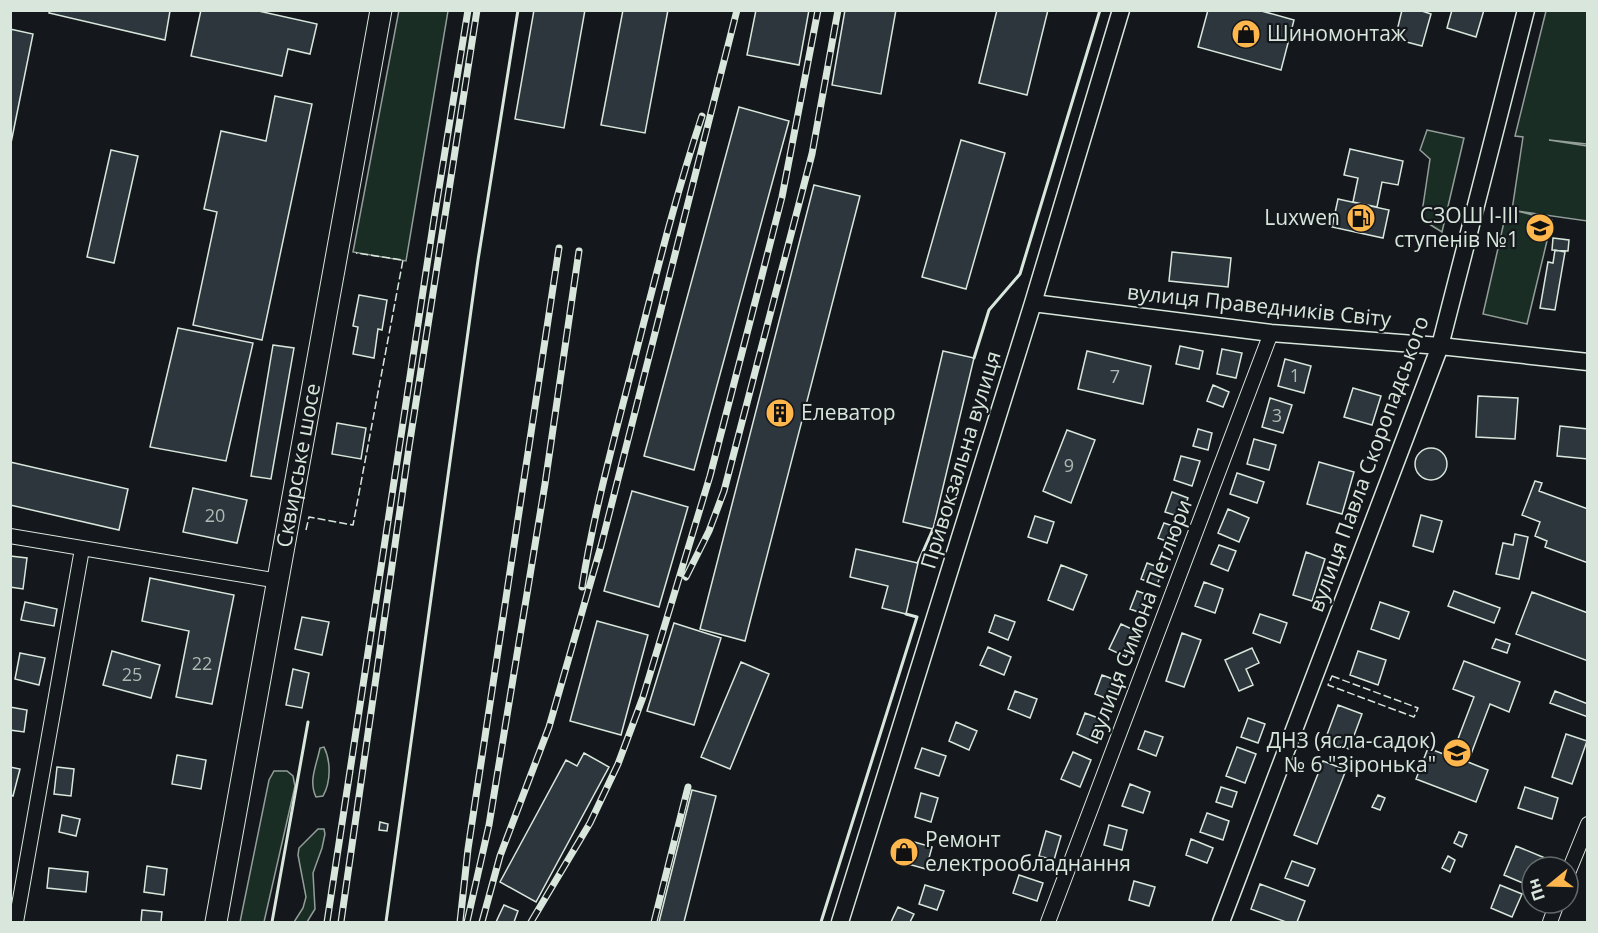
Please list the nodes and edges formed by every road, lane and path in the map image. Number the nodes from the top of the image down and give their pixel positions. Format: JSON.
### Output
{"nodes":[{"id":1,"x":381,"y":10,"type":"edge"},
{"id":2,"x":1121,"y":10,"type":"edge"},
{"id":3,"x":1526,"y":10,"type":"edge"},
{"id":4,"x":1033,"y":303,"type":"junction"},
{"id":5,"x":1270,"y":333,"type":"junction"},
{"id":6,"x":1440,"y":346,"type":"junction"},
{"id":7,"x":1587,"y":362,"type":"edge"},
{"id":8,"x":10,"y":536,"type":"edge"},
{"id":9,"x":82,"y":549,"type":"junction"},
{"id":10,"x":279,"y":581,"type":"junction"},
{"id":11,"x":1587,"y":824,"type":"edge"},
{"id":12,"x":1575,"y":855,"type":"edge"},
{"id":13,"x":16,"y":922,"type":"edge"},
{"id":14,"x":216,"y":922,"type":"edge"},
{"id":15,"x":840,"y":922,"type":"edge"},
{"id":16,"x":1048,"y":922,"type":"edge"},
{"id":17,"x":1221,"y":922,"type":"edge"}],
"edges":[{"from":1,"to":10,"type":"main road","name":"Сквирське шосе"},
{"from":2,"to":4,"type":"street","name":"Привокзальна вулиця"},
{"from":3,"to":6,"type":"street","name":"вулиця Павла Скоропадського"},
{"from":4,"to":5,"type":"street","name":"вулиця Праведників Світу"},
{"from":4,"to":15,"type":"street","name":"Привокзальна вулиця"},
{"from":5,"to":6,"type":"street","name":"вулиця Праведників Світу"},
{"from":5,"to":16,"type":"street","name":"вулиця Симона Петлюри"},
{"from":6,"to":7,"type":"street","name":"вулиця Праведників Світу"},
{"from":6,"to":17,"type":"street","name":"вулиця Павла Скоропадського"},
{"from":8,"to":9,"type":"street"},
{"from":9,"to":10,"type":"street"},
{"from":9,"to":13,"type":"street"},
{"from":10,"to":14,"type":"main road","name":"Сквирське шосе"},
{"from":11,"to":12,"type":"street"}]}
